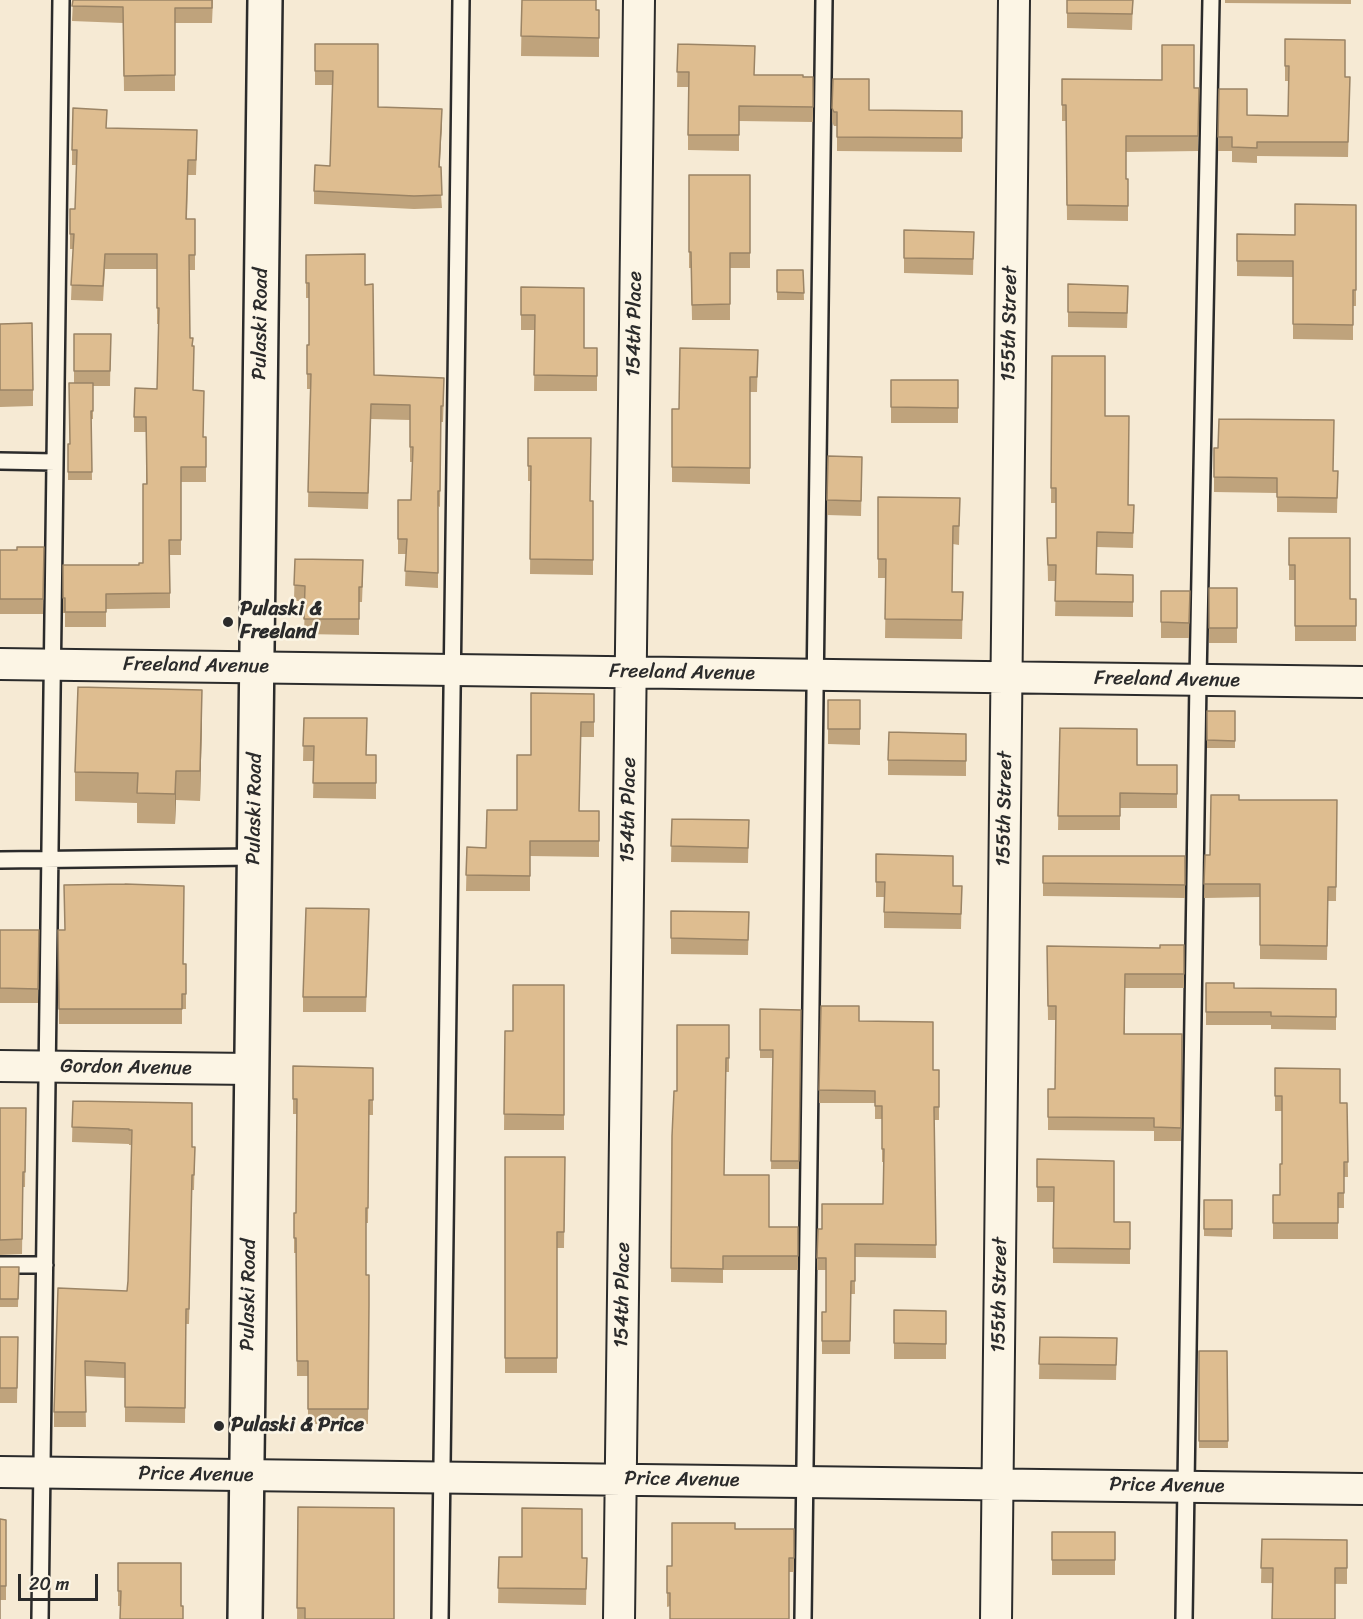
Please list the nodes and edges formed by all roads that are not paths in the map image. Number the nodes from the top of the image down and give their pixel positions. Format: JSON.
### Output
{"nodes":[{"id":1,"x":61,"y":0,"type":"edge"},
{"id":2,"x":265,"y":0,"type":"edge"},
{"id":3,"x":461,"y":0,"type":"edge"},
{"id":4,"x":639,"y":0,"type":"edge"},
{"id":5,"x":824,"y":0,"type":"edge"},
{"id":6,"x":1014,"y":0,"type":"edge"},
{"id":7,"x":1211,"y":0,"type":"edge"},
{"id":8,"x":0,"y":461,"type":"edge"},
{"id":9,"x":55,"y":462,"type":"junction"},
{"id":10,"x":0,"y":664,"type":"edge"},
{"id":11,"x":53,"y":665,"type":"junction"},
{"id":12,"x":257,"y":667,"type":"junction"},
{"id":13,"x":452,"y":670,"type":"junction"},
{"id":14,"x":631,"y":672,"type":"junction"},
{"id":15,"x":816,"y":675,"type":"junction"},
{"id":16,"x":1006,"y":677,"type":"junction"},
{"id":17,"x":1198,"y":680,"type":"junction"},
{"id":18,"x":1363,"y":682,"type":"edge"},
{"id":19,"x":255,"y":857,"type":"junction"},
{"id":20,"x":0,"y":860,"type":"edge"},
{"id":21,"x":50,"y":860,"type":"junction"},
{"id":22,"x":0,"y":1066,"type":"edge"},
{"id":23,"x":47,"y":1067,"type":"junction"},
{"id":24,"x":252,"y":1069,"type":"junction"},
{"id":25,"x":0,"y":1265,"type":"edge"},
{"id":26,"x":45,"y":1265,"type":"junction"},
{"id":27,"x":0,"y":1472,"type":"edge"},
{"id":28,"x":42,"y":1473,"type":"junction"},
{"id":29,"x":247,"y":1475,"type":"junction"},
{"id":30,"x":442,"y":1477,"type":"junction"},
{"id":31,"x":620,"y":1479,"type":"junction"},
{"id":32,"x":805,"y":1482,"type":"junction"},
{"id":33,"x":998,"y":1484,"type":"junction"},
{"id":34,"x":1186,"y":1486,"type":"junction"},
{"id":35,"x":1363,"y":1488,"type":"edge"},
{"id":36,"x":40,"y":1619,"type":"edge"},
{"id":37,"x":246,"y":1619,"type":"edge"},
{"id":38,"x":440,"y":1619,"type":"edge"},
{"id":39,"x":619,"y":1619,"type":"edge"},
{"id":40,"x":803,"y":1619,"type":"edge"},
{"id":41,"x":996,"y":1619,"type":"edge"},
{"id":42,"x":1184,"y":1619,"type":"edge"}],
"edges":[{"from":1,"to":9,"type":"lane"},
{"from":2,"to":12,"type":"street","name":"Pulaski Road"},
{"from":3,"to":13,"type":"lane"},
{"from":4,"to":14,"type":"street","name":"154th Place"},
{"from":5,"to":15,"type":"lane"},
{"from":6,"to":16,"type":"street","name":"155th Street"},
{"from":7,"to":17,"type":"lane"},
{"from":8,"to":9,"type":"lane"},
{"from":9,"to":11,"type":"lane"},
{"from":10,"to":11,"type":"street","name":"Freeland Avenue"},
{"from":11,"to":12,"type":"street","name":"Freeland Avenue"},
{"from":11,"to":21,"type":"lane"},
{"from":12,"to":13,"type":"street","name":"Freeland Avenue"},
{"from":12,"to":19,"type":"street","name":"Pulaski Road"},
{"from":13,"to":14,"type":"street","name":"Freeland Avenue"},
{"from":13,"to":30,"type":"lane"},
{"from":14,"to":15,"type":"street","name":"Freeland Avenue"},
{"from":14,"to":31,"type":"street","name":"154th Place"},
{"from":15,"to":16,"type":"street","name":"Freeland Avenue"},
{"from":15,"to":32,"type":"lane"},
{"from":16,"to":17,"type":"street","name":"Freeland Avenue"},
{"from":16,"to":33,"type":"street","name":"155th Street"},
{"from":17,"to":18,"type":"street","name":"Freeland Avenue"},
{"from":17,"to":34,"type":"lane"},
{"from":19,"to":21,"type":"lane"},
{"from":19,"to":24,"type":"street","name":"Pulaski Road"},
{"from":20,"to":21,"type":"lane"},
{"from":21,"to":23,"type":"lane"},
{"from":22,"to":23,"type":"street","name":"Gordon Avenue"},
{"from":23,"to":24,"type":"street","name":"Gordon Avenue"},
{"from":23,"to":26,"type":"lane"},
{"from":24,"to":29,"type":"street","name":"Pulaski Road"},
{"from":25,"to":26,"type":"lane"},
{"from":26,"to":28,"type":"lane"},
{"from":27,"to":28,"type":"street","name":"Price Avenue"},
{"from":28,"to":29,"type":"street","name":"Price Avenue"},
{"from":28,"to":36,"type":"lane"},
{"from":29,"to":30,"type":"street","name":"Price Avenue"},
{"from":29,"to":37,"type":"street","name":"Pulaski Road"},
{"from":30,"to":31,"type":"street","name":"Price Avenue"},
{"from":30,"to":38,"type":"lane"},
{"from":31,"to":32,"type":"street","name":"Price Avenue"},
{"from":31,"to":39,"type":"street","name":"154th Place"},
{"from":32,"to":33,"type":"street","name":"Price Avenue"},
{"from":32,"to":40,"type":"lane"},
{"from":33,"to":34,"type":"street","name":"Price Avenue"},
{"from":33,"to":41,"type":"street","name":"155th Street"},
{"from":34,"to":35,"type":"street","name":"Price Avenue"},
{"from":34,"to":42,"type":"lane"}]}
